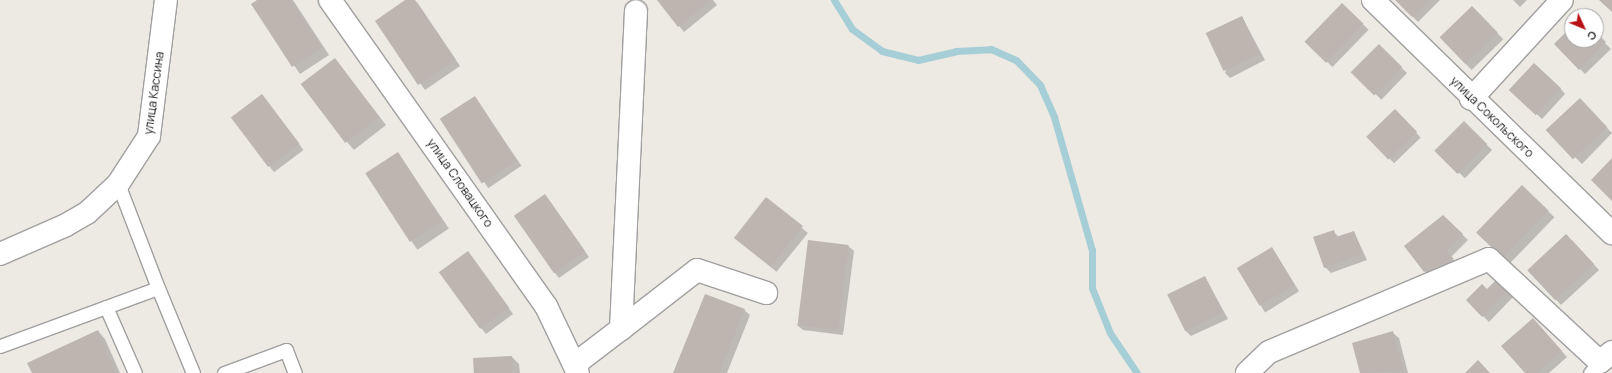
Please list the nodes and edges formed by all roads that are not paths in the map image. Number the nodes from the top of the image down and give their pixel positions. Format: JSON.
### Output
{"nodes":[{"id":1,"x":166,"y":0,"type":"edge"},
{"id":2,"x":330,"y":0,"type":"edge"},
{"id":3,"x":1373,"y":0,"type":"edge"},
{"id":4,"x":1562,"y":0,"type":"edge"},
{"id":5,"x":636,"y":11,"type":"dead end"},
{"id":6,"x":1471,"y":99,"type":"junction"},
{"id":7,"x":118,"y":184,"type":"junction"},
{"id":8,"x":1612,"y":233,"type":"edge"},
{"id":9,"x":0,"y":254,"type":"edge"},
{"id":10,"x":158,"y":288,"type":"junction"},
{"id":11,"x":766,"y":293,"type":"dead end"},
{"id":12,"x":106,"y":307,"type":"junction"},
{"id":13,"x":621,"y":329,"type":"junction"},
{"id":14,"x":0,"y":346,"type":"edge"},
{"id":15,"x":1601,"y":362,"type":"edge"},
{"id":16,"x":576,"y":368,"type":"edge"},
{"id":17,"x":135,"y":373,"type":"edge"},
{"id":18,"x":193,"y":373,"type":"edge"},
{"id":19,"x":224,"y":373,"type":"edge"},
{"id":20,"x":296,"y":373,"type":"edge"},
{"id":21,"x":1247,"y":373,"type":"edge"}],
"edges":[{"from":1,"to":7,"type":"street","name":"улица Кассина"},
{"from":2,"to":16,"type":"street","name":"улица Словацкого"},
{"from":3,"to":6,"type":"street","name":"улица Сокольского"},
{"from":4,"to":6,"type":"street"},
{"from":5,"to":13,"type":"street"},
{"from":6,"to":8,"type":"street","name":"улица Сокольского"},
{"from":7,"to":9,"type":"street","name":"улица Кассина"},
{"from":7,"to":10,"type":"lane"},
{"from":10,"to":12,"type":"lane"},
{"from":10,"to":18,"type":"lane"},
{"from":11,"to":13,"type":"street"},
{"from":12,"to":14,"type":"lane"},
{"from":12,"to":17,"type":"lane"},
{"from":13,"to":16,"type":"street"},
{"from":15,"to":21,"type":"street"},
{"from":19,"to":20,"type":"lane"}]}
